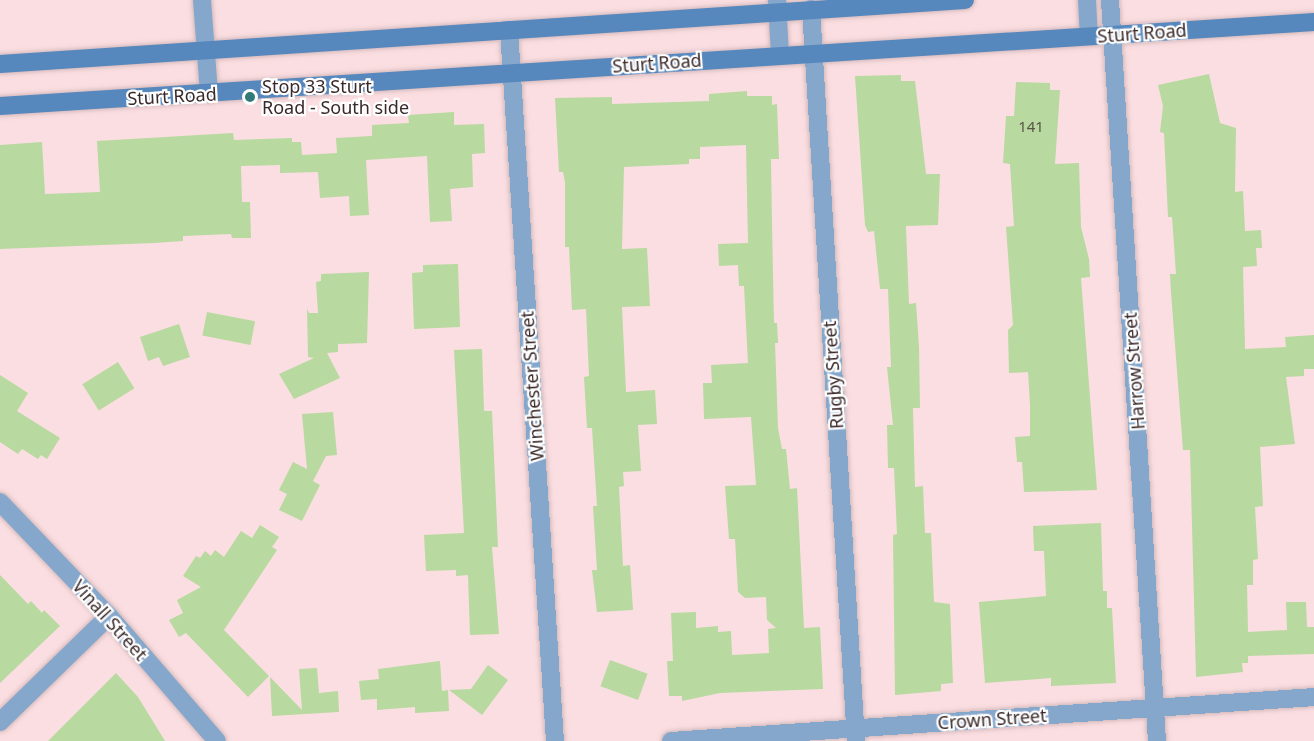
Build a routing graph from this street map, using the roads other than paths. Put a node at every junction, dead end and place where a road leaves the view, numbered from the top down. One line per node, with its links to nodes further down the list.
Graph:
1 (202, 0): 11 (street)
2 (965, 0): 6 (main road)
3 (1087, 0): 10 (street)
4 (1110, 0): 9 (street, Harrow Street)
5 (777, 6): 6 (main road); 8 (main road); 13 (street)
6 (811, 9): 12 (street, Rugby Street)
7 (1314, 22): 9 (main road, Sturt Road)
8 (509, 30): 11 (main road); 15 (street, Winchester Street)
9 (1113, 35): 10 (main road, Sturt Road); 21 (street, Harrow Street)
10 (1089, 36): 12 (main road, Sturt Road)
11 (206, 51): 14 (main road); 16 (street)
12 (813, 53): 13 (main road, Sturt Road); 23 (street, Rugby Street)
13 (780, 55): 15 (main road, Sturt Road)
14 (0, 64)
15 (511, 73): 16 (main road, Sturt Road); 25 (street, Winchester Street)
16 (209, 94): 17 (main road, Sturt Road)
17 (0, 106)
18 (0, 502): 19 (street, Vinall Street)
19 (109, 616): 22 (street); 24 (street, Vinall Street)
20 (1314, 697): 21 (street, Crown Street)
21 (1155, 708): 23 (street, Crown Street); 27 (street, Harrow Street)
22 (0, 722)
23 (856, 735): 26 (street, Crown Street)
24 (217, 741)
25 (555, 741)
26 (671, 741)
27 (1157, 741)

